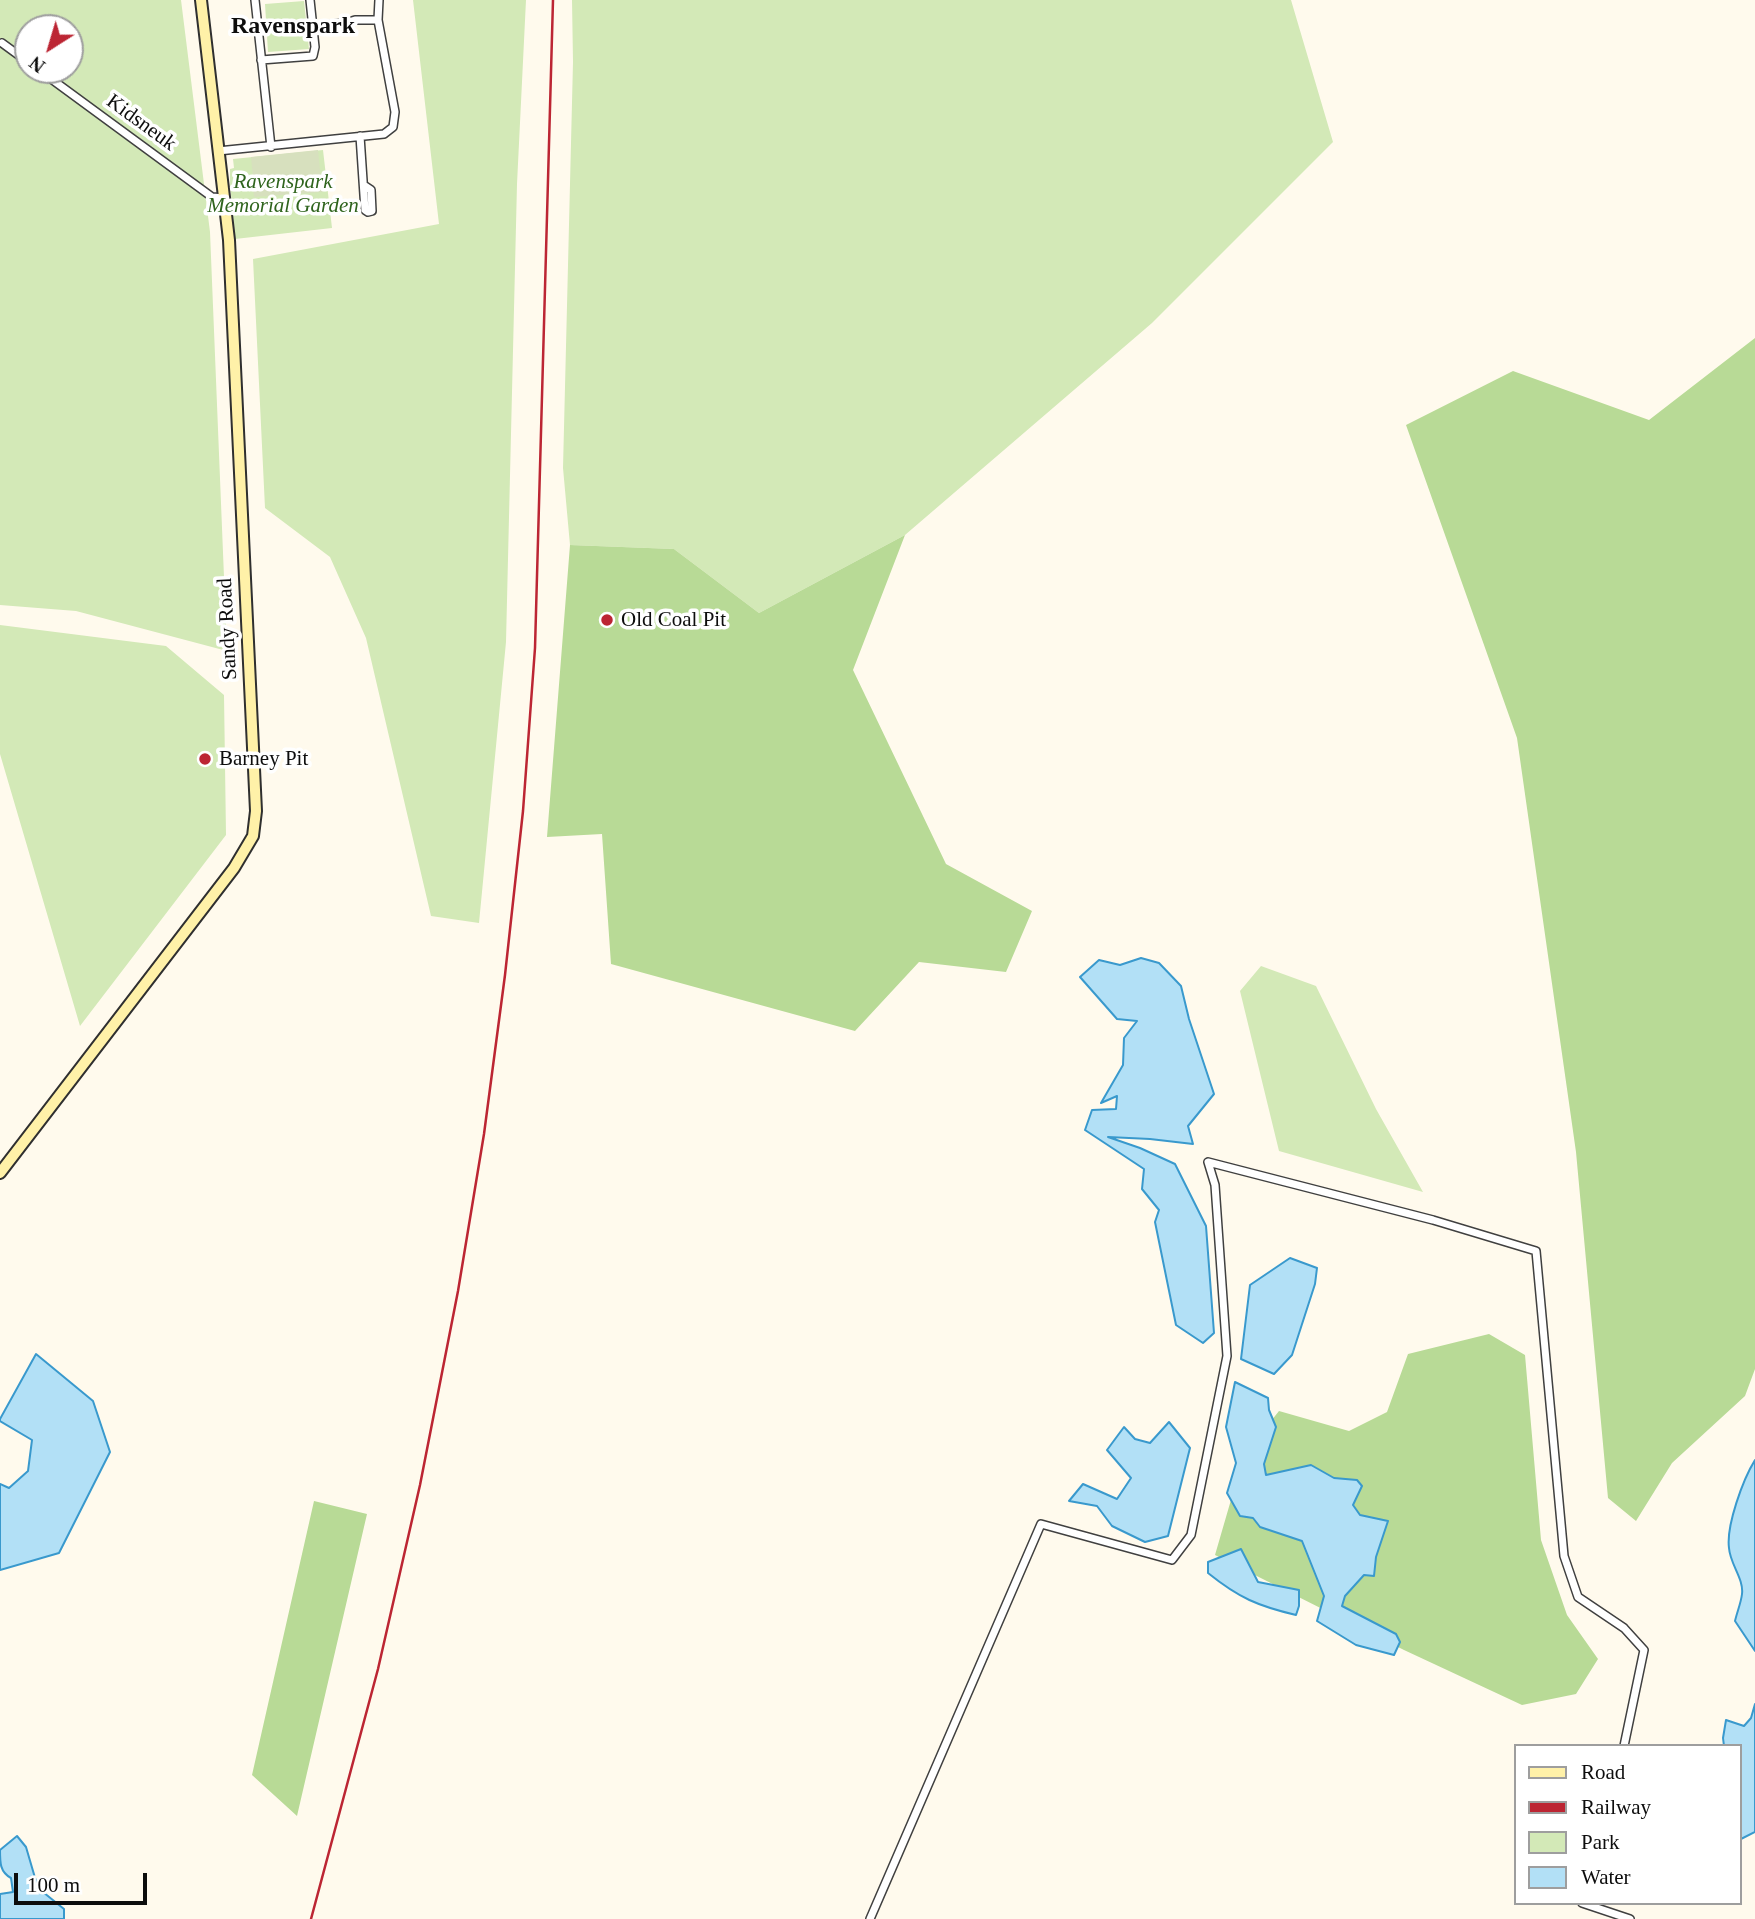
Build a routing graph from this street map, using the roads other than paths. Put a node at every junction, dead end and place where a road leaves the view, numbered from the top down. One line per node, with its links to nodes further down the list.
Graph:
1 (201, 0): 13 (main road, Sandy Road)
2 (255, 0): 9 (street)
3 (310, 0): 6 (street)
4 (379, 0): 5 (street)
5 (378, 20): 6 (street); 11 (street)
6 (313, 26): 9 (street)
7 (2, 43): 8 (street)
8 (14, 52)
9 (261, 60): 12 (street)
10 (58, 84): 15 (street, Kidsneuk)
11 (360, 136): 12 (street); 14 (street)
12 (271, 147): 13 (street)
13 (218, 151): 15 (main road, Sandy Road)
14 (365, 186)
15 (225, 198): 16 (main road, Sandy Road)
16 (0, 1173)
17 (1624, 1744): 19 (street)
18 (1588, 1905): 20 (street)
19 (870, 1919)
20 (1630, 1919)

